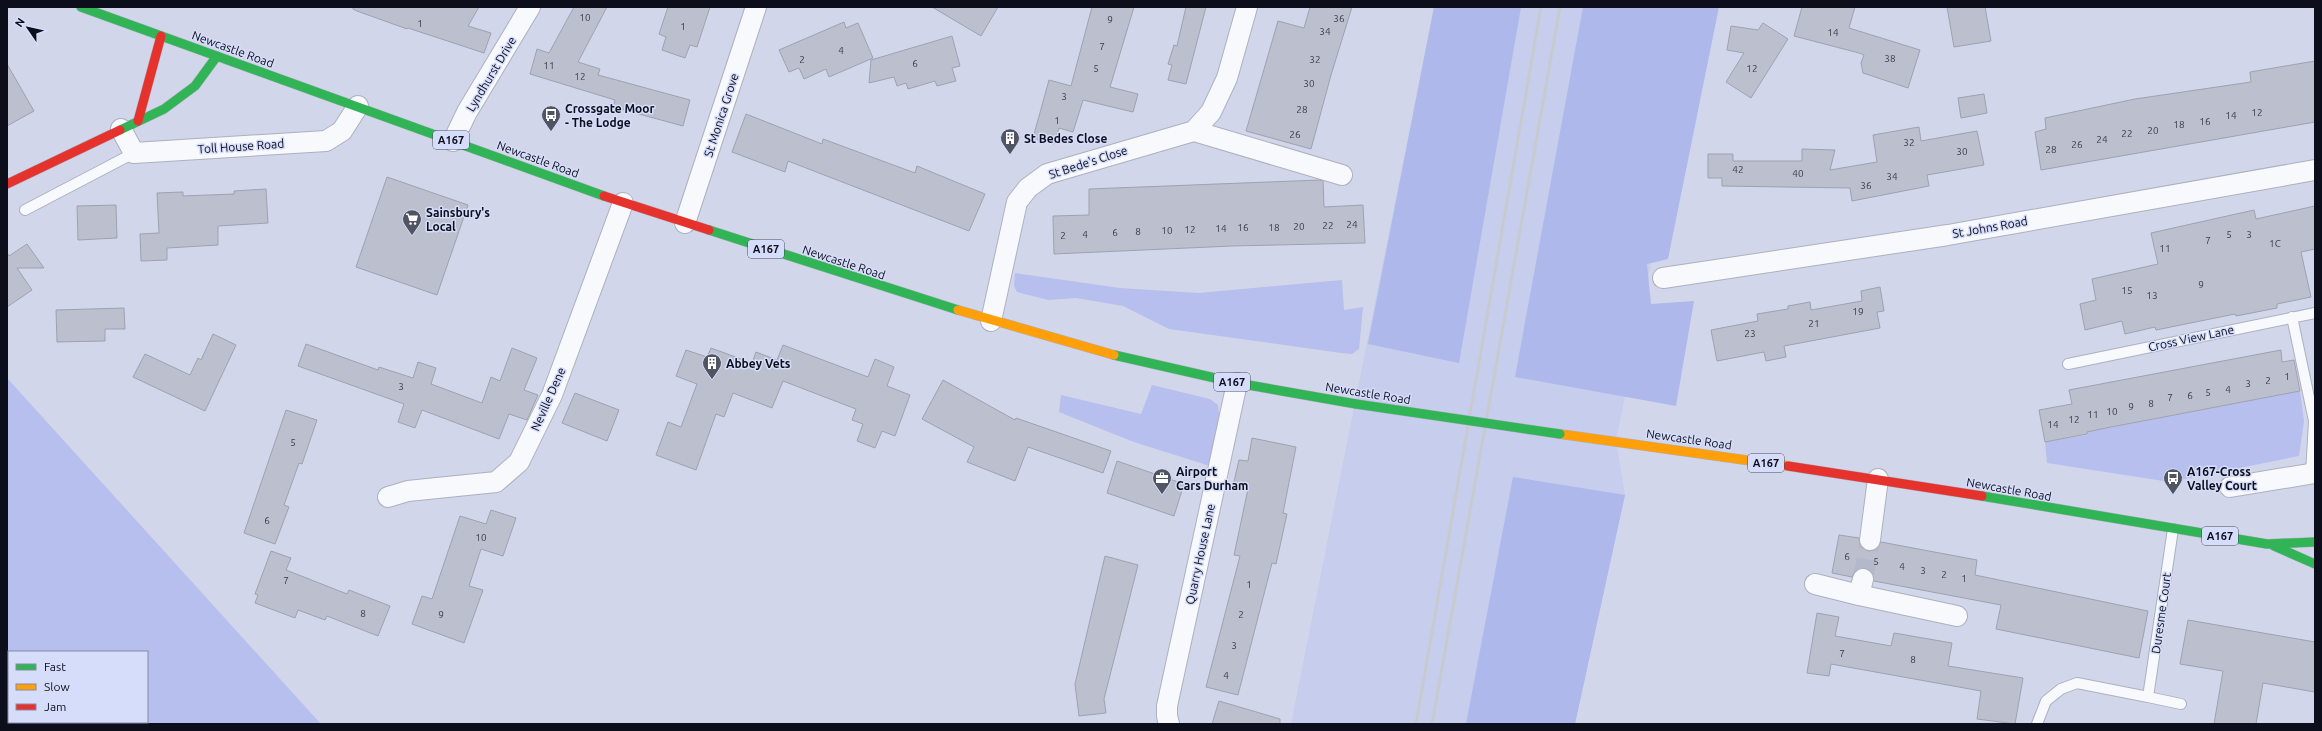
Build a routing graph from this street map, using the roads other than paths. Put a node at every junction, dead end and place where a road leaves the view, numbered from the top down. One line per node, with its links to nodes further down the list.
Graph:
1 (81, 7): 5 (main road, Newcastle Road / A167)
2 (530, 7): 10 (street, Lyndhurst Drive)
3 (756, 7): 17 (street, St Monica Grove)
4 (1247, 7): 9 (street)
5 (161, 36): 6 (main road, Newcastle Road / A167); 8 (main road)
6 (217, 56): 7 (main road, Newcastle Road / A167); 8 (main road)
7 (358, 106): 10 (main road, Newcastle Road / A167); 11 (street, Toll House Road)
8 (130, 125): 11 (street); 14 (main road)
9 (1194, 131): 13 (street); 21 (street, St Bede's Close)
10 (453, 141): 15 (main road, Newcastle Road / A167)
11 (134, 153): 16 (lane)
12 (2315, 170): 18 (street, St Johns Road)
13 (1342, 175)
14 (7, 184)
15 (624, 204): 17 (main road, Newcastle Road / A167); 27 (street, Neville Dene)
16 (26, 210)
17 (685, 223): 21 (main road, Newcastle Road / A167)
18 (1663, 278)
19 (2315, 313): 20 (lane, Cross View Lane)
20 (2292, 317): 22 (lane, Cross View Lane); 24 (lane)
21 (990, 321): 23 (main road, Newcastle Road / A167)
22 (2068, 364)
23 (1237, 383): 25 (main road, Newcastle Road / A167, bridge); 37 (street, Quarry House Lane)
24 (2313, 474): 26 (street)
25 (1878, 479): 28 (main road, Newcastle Road / A167); 29 (street)
26 (2230, 487)
27 (388, 497)
28 (2173, 529): 31 (main road, Newcastle Road / A167); 35 (lane, Duresme Court)
29 (1870, 540)
30 (2315, 542): 31 (main road, Newcastle Road / A167)
31 (2267, 544): 32 (main road, Newcastle Road / A167)
32 (2315, 564)
33 (1816, 584): 34 (street)
34 (1957, 616)
35 (2148, 697): 36 (lane); 38 (lane)
36 (2181, 704)
37 (1169, 724)
38 (2037, 724)

